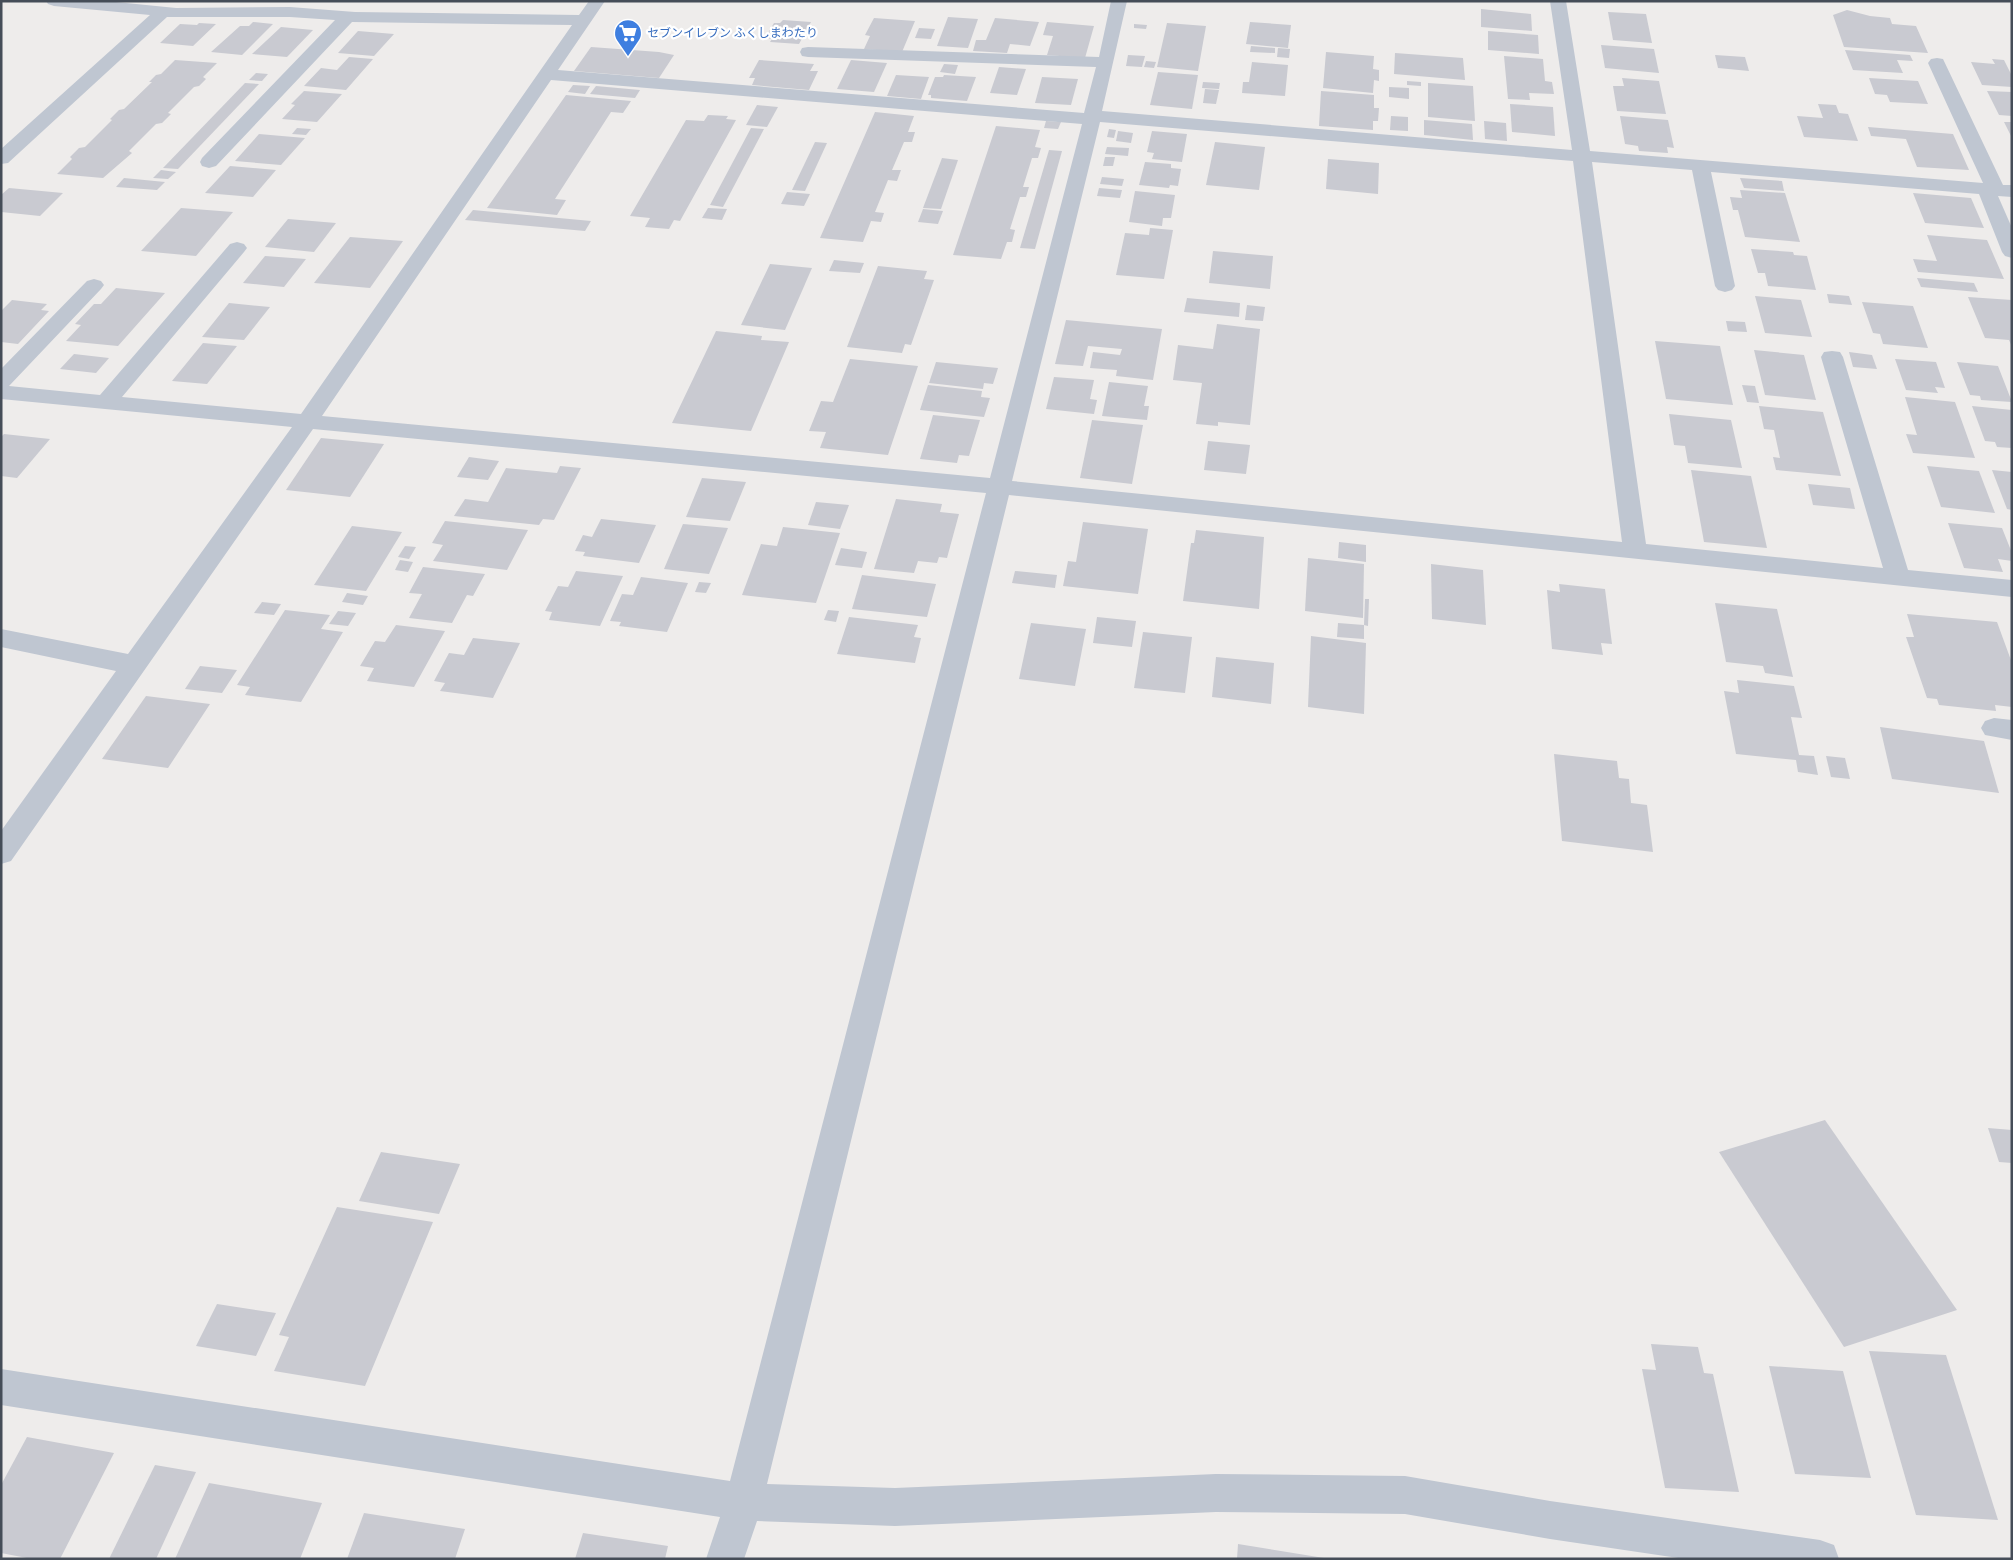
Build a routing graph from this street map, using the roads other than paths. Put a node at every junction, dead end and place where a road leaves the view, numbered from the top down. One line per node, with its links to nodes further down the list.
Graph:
1 (54, 1): 5 (street)
2 (597, 1): 7 (street)
3 (1119, 1): 9 (street)
4 (1558, 1): 13 (street)
5 (163, 12): 6 (street); 14 (street)
6 (348, 17): 7 (street); 15 (street)
7 (584, 20): 11 (street)
8 (808, 52): 9 (street)
9 (1106, 62): 12 (street)
10 (1937, 63): 17 (street)
11 (547, 74): 12 (street); 26 (street)
12 (1092, 118): 13 (street); 27 (street)
13 (1582, 157): 16 (street); 28 (street)
14 (1, 159)
15 (210, 162)
16 (1700, 166): 17 (street); 21 (street)
17 (1998, 190): 19 (street)
18 (236, 248): 25 (street)
19 (2012, 252)
20 (94, 285): 23 (street)
21 (1725, 286)
22 (1832, 357): 29 (street)
23 (1, 382)
24 (1, 392): 25 (street)
25 (106, 402): 26 (street)
26 (307, 421): 27 (street); 32 (street)
27 (1000, 487): 28 (street); 35 (street)
28 (1635, 550): 29 (street)
29 (1898, 577): 30 (street)
30 (2012, 589)
31 (1, 638): 32 (street)
32 (134, 665): 33 (street)
33 (1, 853)
34 (1, 1387): 35 (street)
35 (744, 1502): 36 (street); 37 (street)
36 (725, 1559)
37 (1820, 1559)

